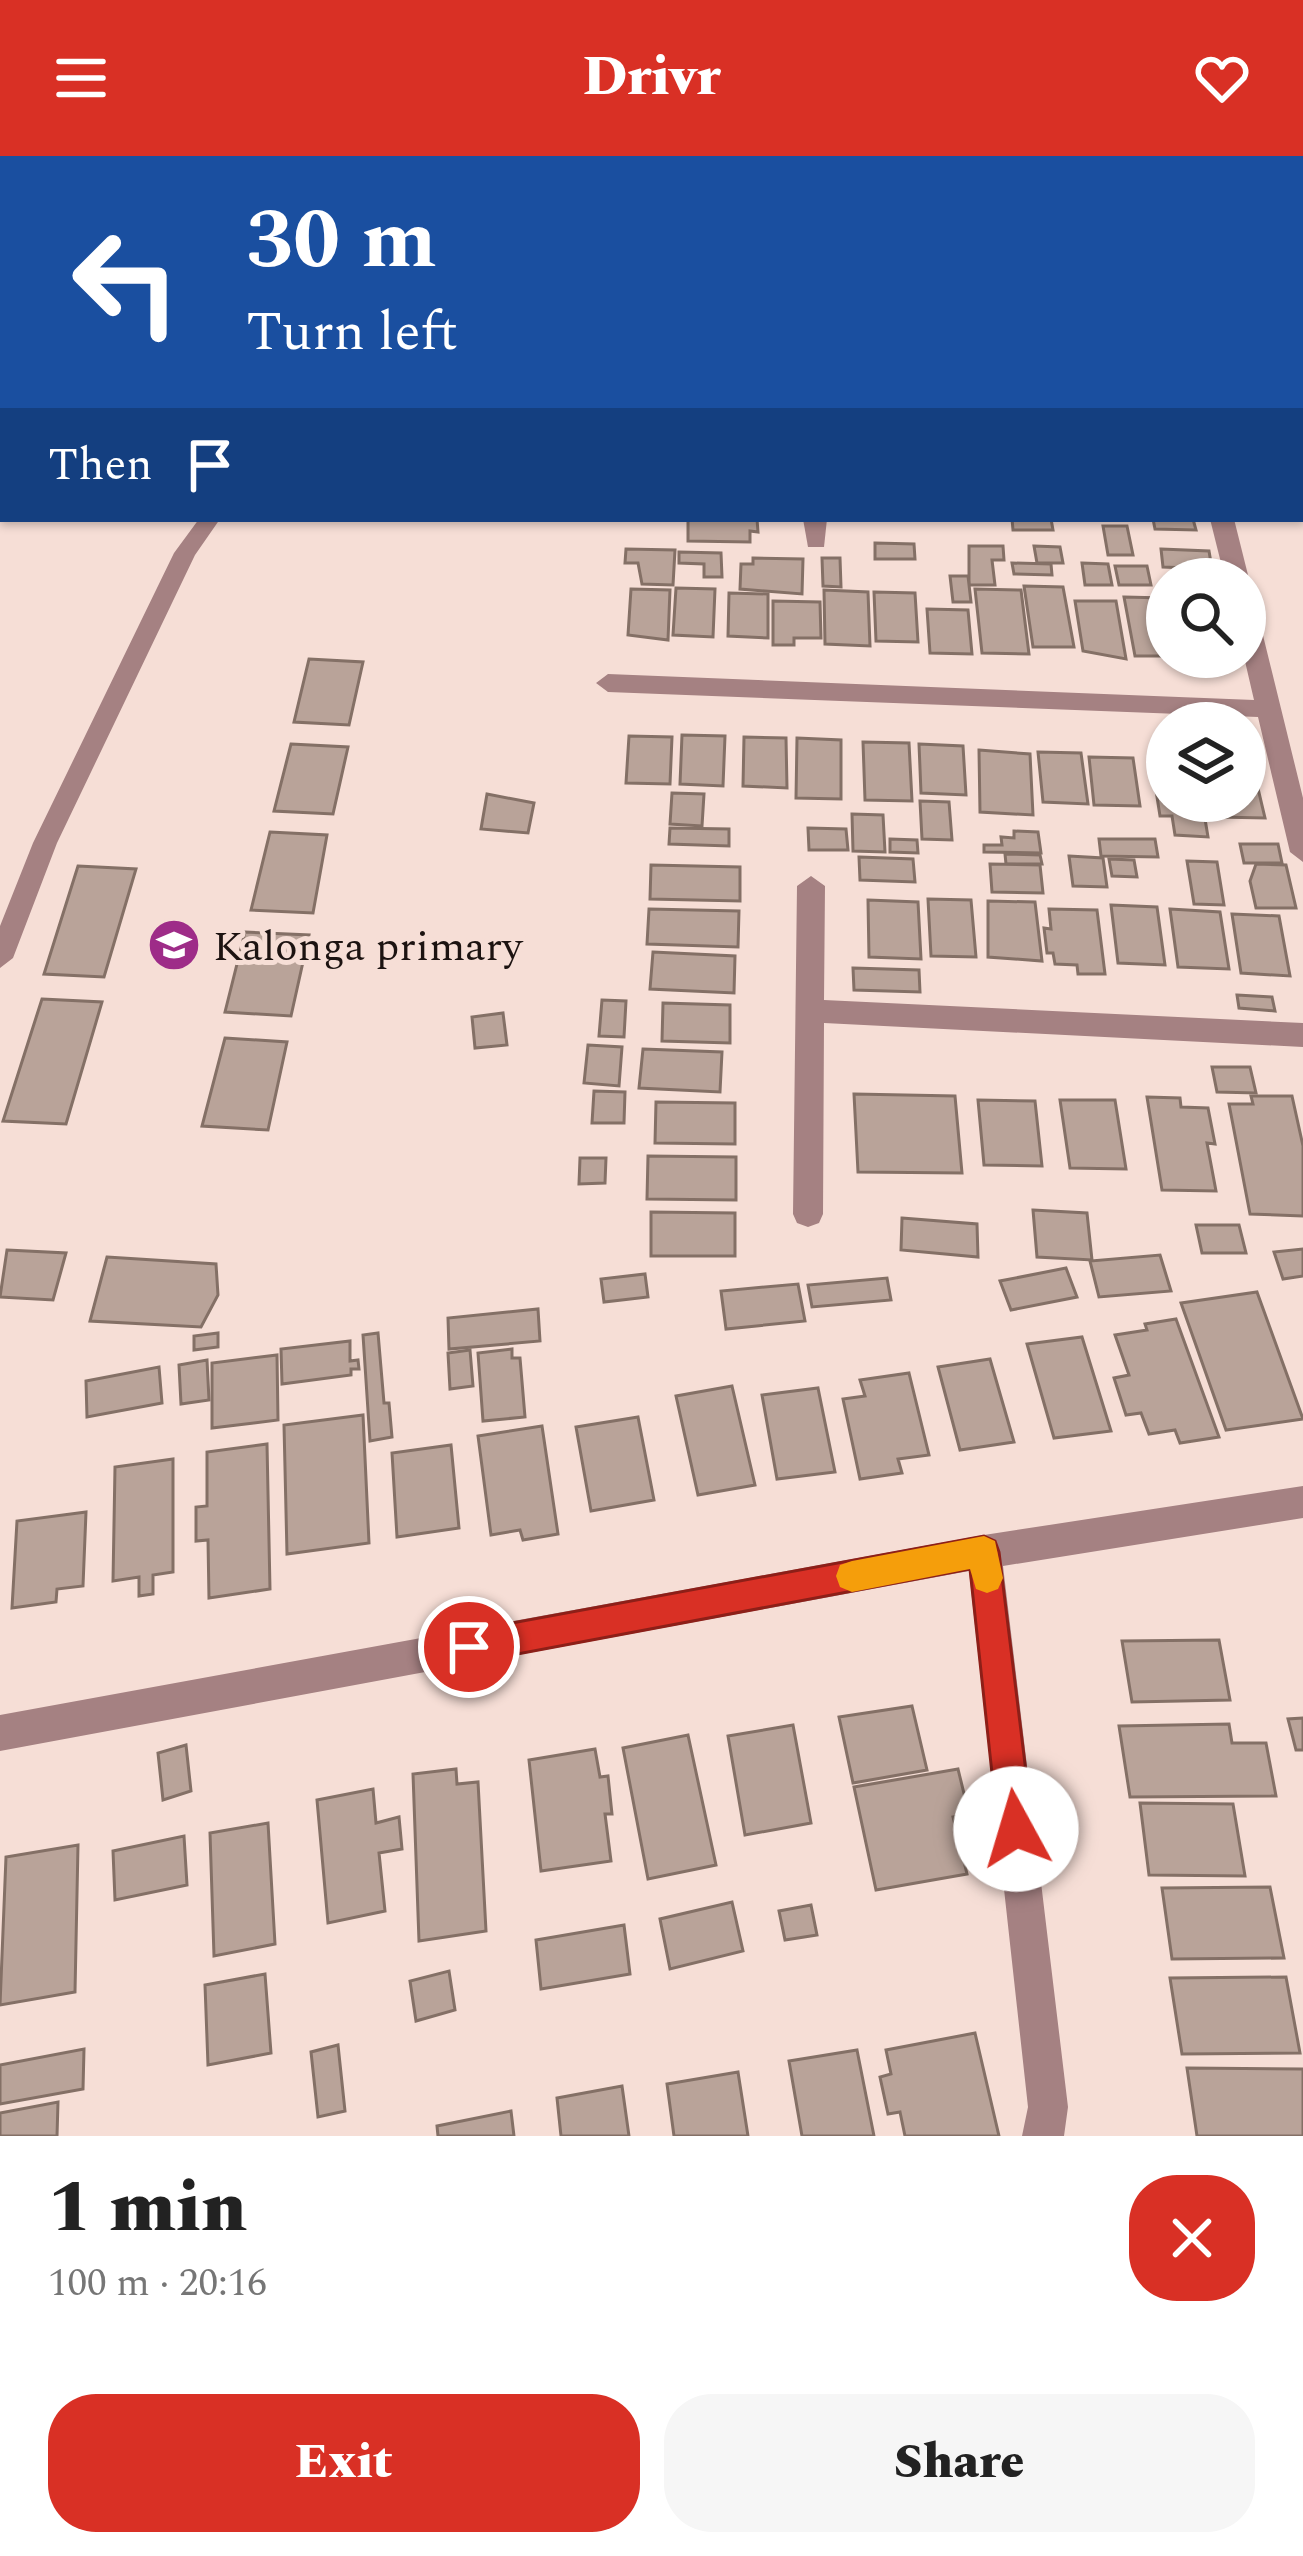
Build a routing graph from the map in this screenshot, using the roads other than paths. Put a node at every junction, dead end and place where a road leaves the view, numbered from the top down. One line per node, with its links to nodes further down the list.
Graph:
1 (207, 522): 9 (lane)
2 (1223, 522): 3 (street)
3 (1232, 558)
4 (1262, 678): 6 (street)
5 (608, 683): 6 (street)
6 (1270, 709): 7 (street)
7 (1303, 853)
8 (811, 886): 10 (street)
9 (0, 958)
10 (811, 1012): 11 (street); 12 (street)
11 (1303, 1034)
12 (808, 1214)
13 (1303, 1502): 14 (street)
14 (984, 1552): 15 (street); 16 (street)
15 (0, 1733)
16 (1043, 2136)

